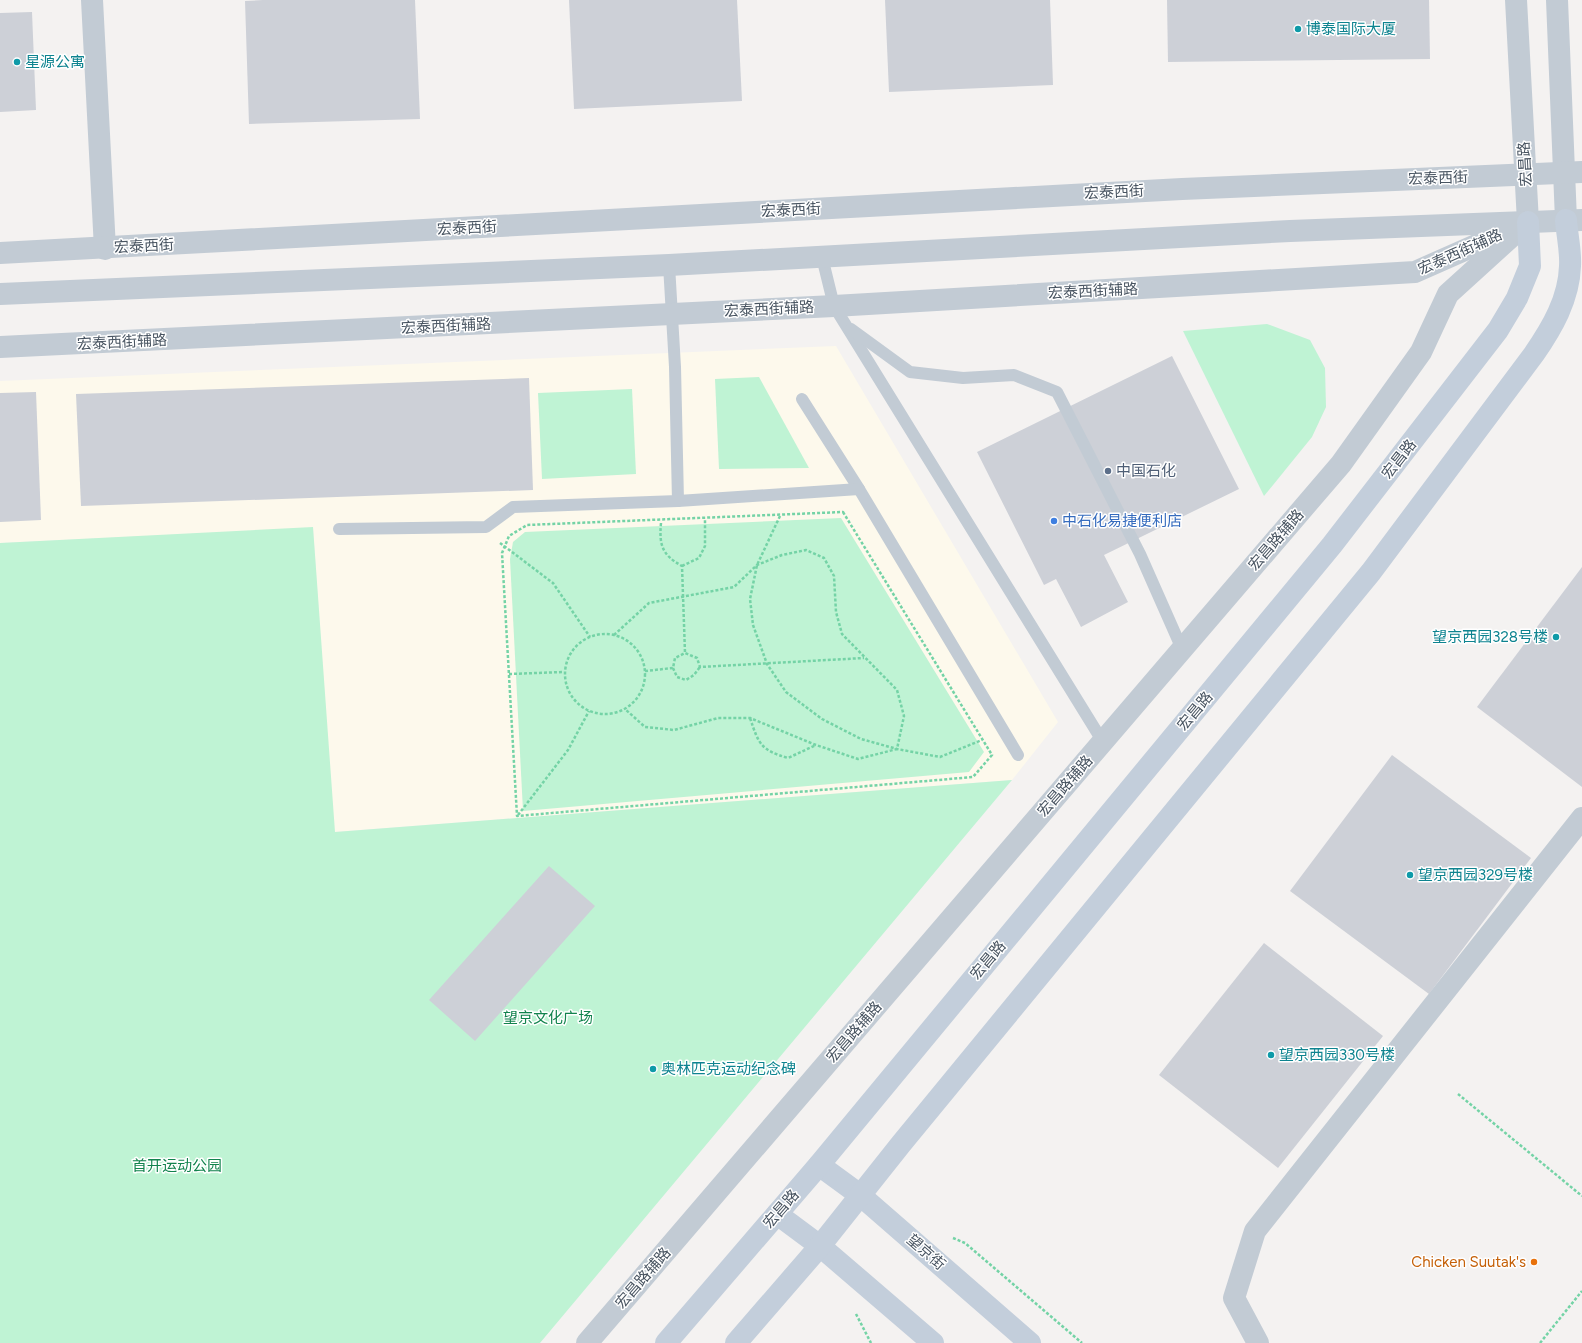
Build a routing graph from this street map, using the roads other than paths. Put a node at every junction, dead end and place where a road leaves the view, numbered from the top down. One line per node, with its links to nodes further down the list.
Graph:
1 (92, 0): 8 (street)
2 (1516, 0): 5 (street, 宏昌路)
3 (1558, 0): 4 (street)
4 (1573, 172): 5 (street, 宏泰西街); 6 (street)
5 (1525, 174): 7 (street, 宏昌路); 8 (street, 宏泰西街)
6 (1574, 220): 7 (street); 26 (main road)
7 (1528, 222): 10 (street); 13 (street, 宏泰西街辅路); 21 (street, 宏昌路辅路); 25 (main road, 宏昌路)
8 (105, 249): 9 (street, 宏泰西街)
9 (0, 254)
10 (822, 257): 11 (street); 13 (lane)
11 (669, 265): 12 (street); 14 (lane)
12 (0, 294)
13 (834, 306): 14 (street, 宏泰西街辅路); 15 (lane)
14 (672, 314): 16 (street, 宏泰西街辅路); 19 (lane)
15 (847, 326): 21 (lane); 22 (lane)
16 (0, 347)
17 (802, 400): 18 (lane)
18 (859, 489): 19 (lane); 23 (lane)
19 (678, 501): 20 (lane)
20 (339, 529)
21 (1182, 649): 22 (street, 宏昌路辅路)
22 (1103, 742): 29 (street, 宏昌路辅路)
23 (1018, 755)
24 (1582, 818): 34 (street)
25 (819, 1165): 26 (main road, 望京街); 27 (main road, 宏昌路)
26 (860, 1195): 28 (main road); 33 (main road, 望京街)
27 (777, 1214): 28 (main road); 30 (main road, 宏昌路)
28 (820, 1246): 31 (main road); 32 (main road)
29 (587, 1343)
30 (666, 1343)
31 (736, 1343)
32 (933, 1343)
33 (1030, 1343)
34 (1258, 1343)

